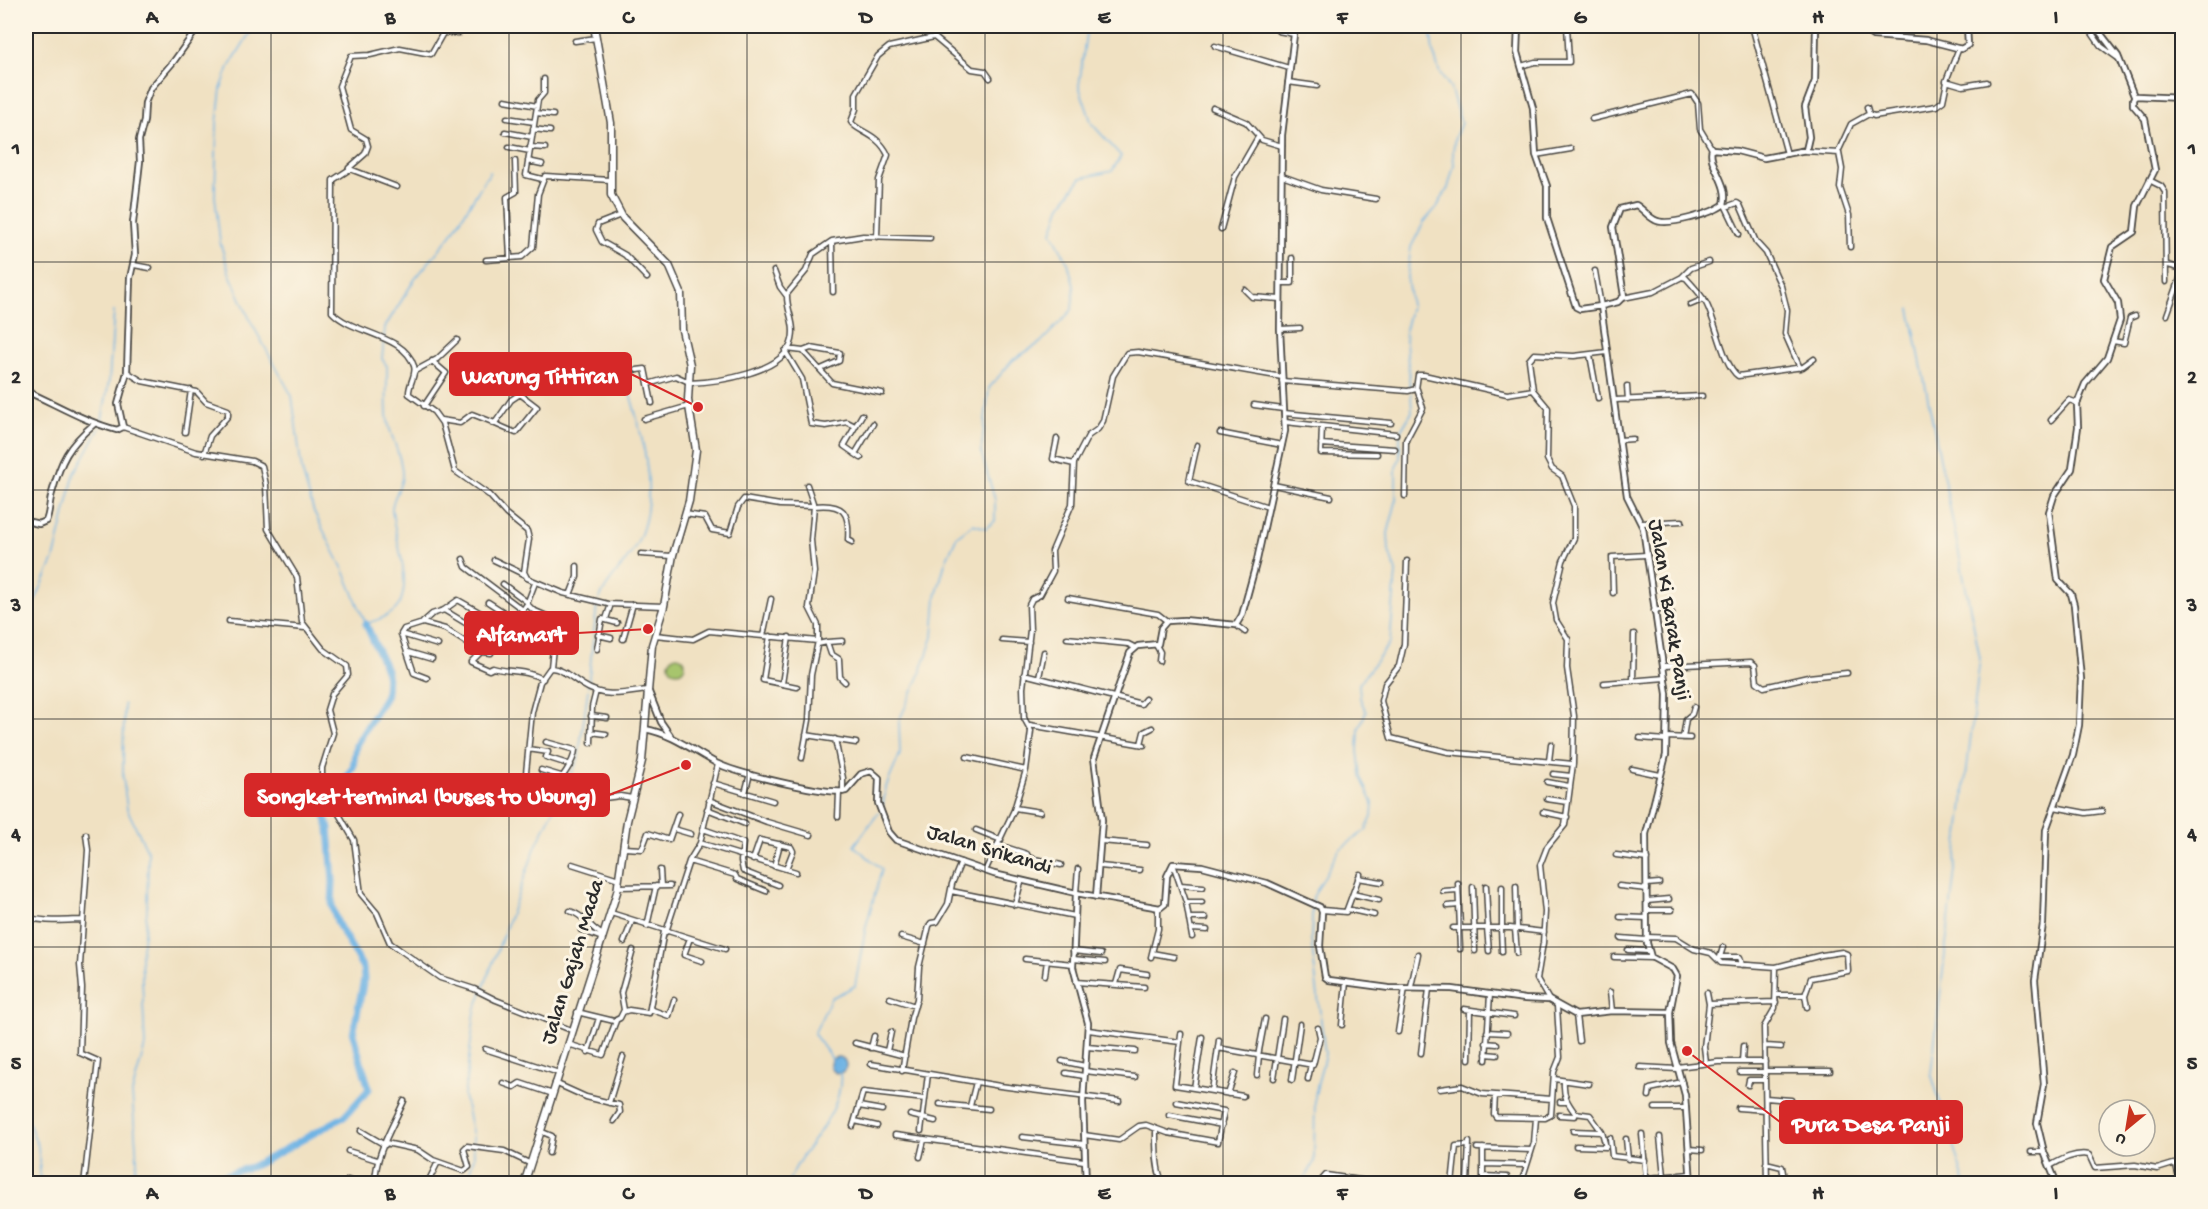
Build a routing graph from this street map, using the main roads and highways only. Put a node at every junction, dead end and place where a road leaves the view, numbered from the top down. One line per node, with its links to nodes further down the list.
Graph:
1 (594, 26): 2 (highway, Jalan Gajah Mada)
2 (647, 710): 3 (highway); 4 (highway, Jalan Gajah Mada)
3 (655, 710)
4 (524, 1184)

